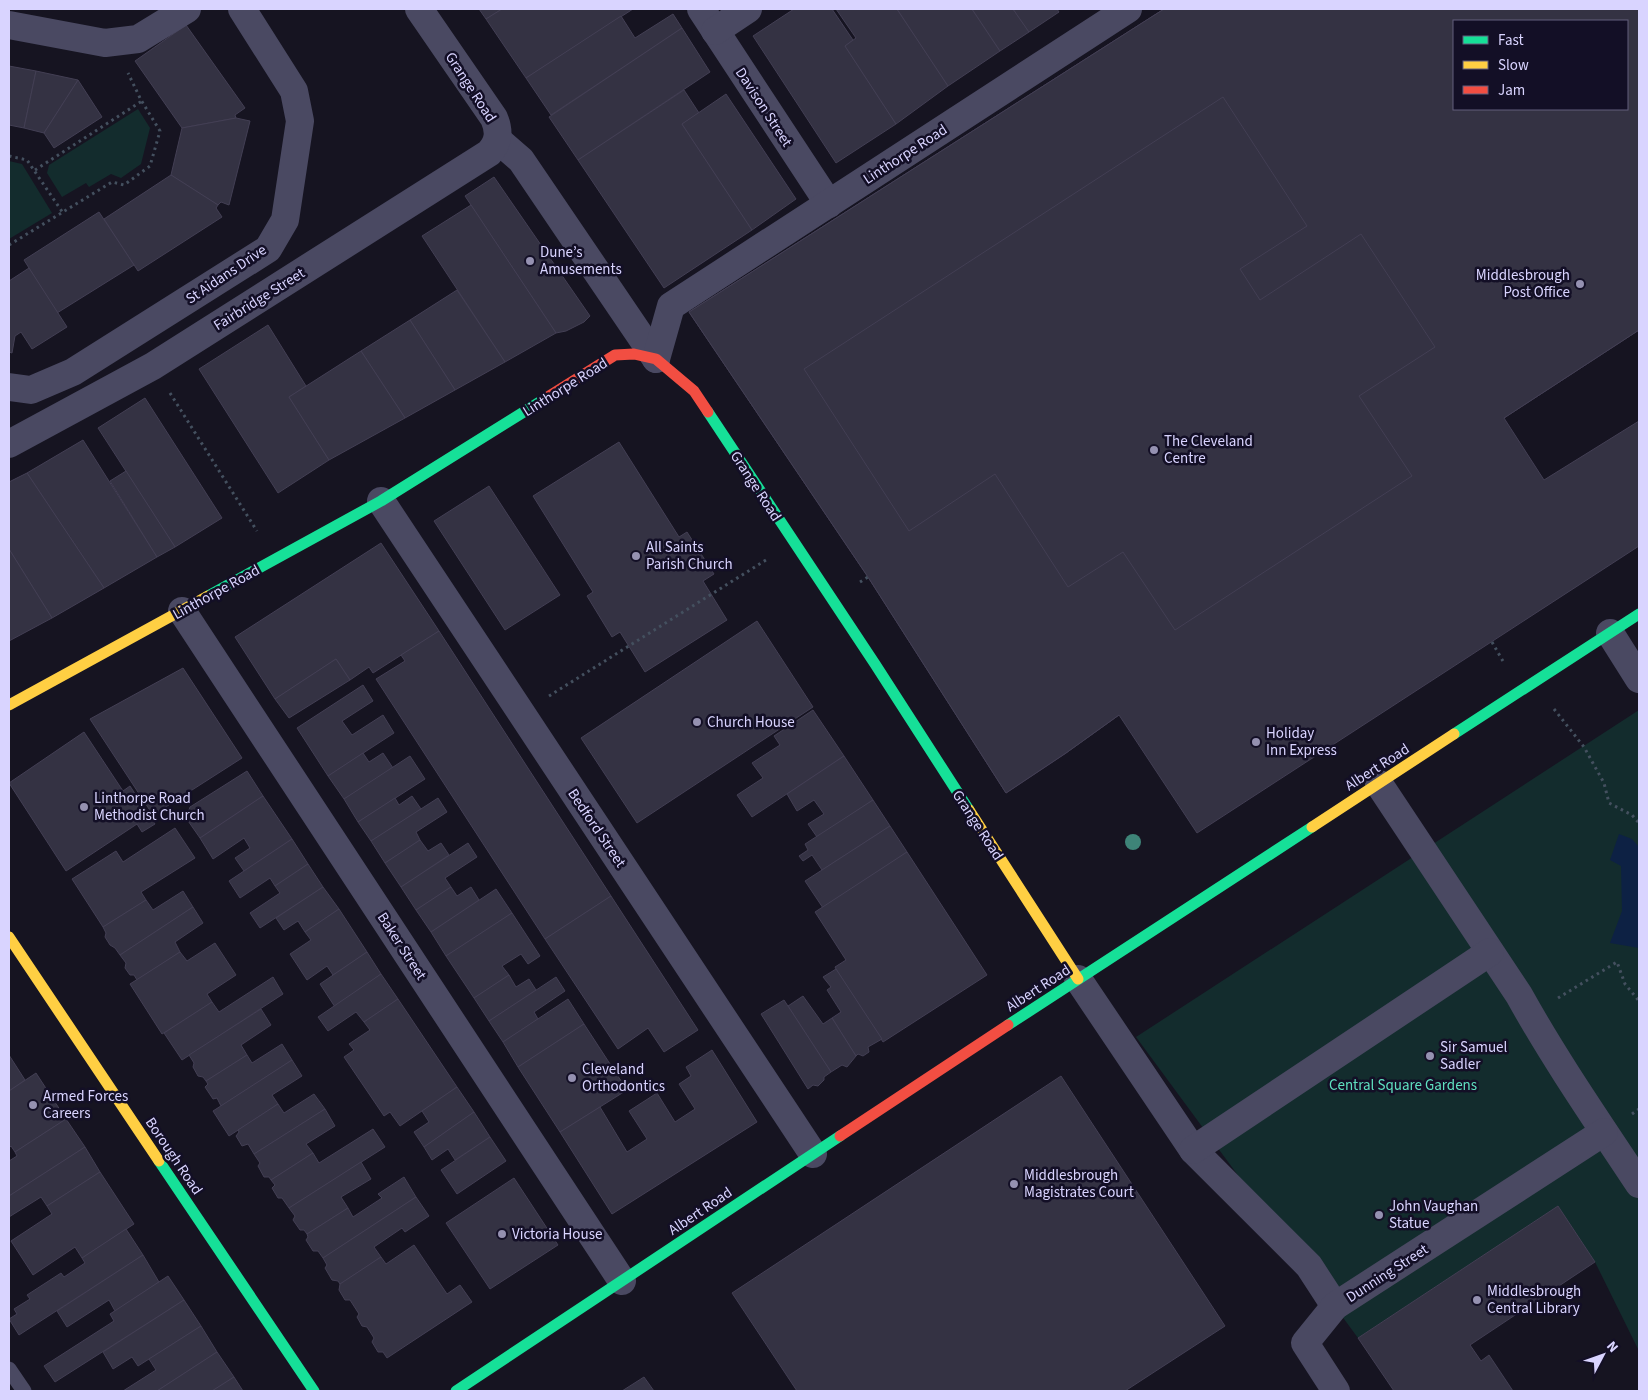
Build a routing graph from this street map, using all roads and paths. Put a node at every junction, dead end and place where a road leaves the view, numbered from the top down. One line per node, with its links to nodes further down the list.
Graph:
1 (186, 9): 8 (street)
2 (242, 9): 18 (street, St Aidans Drive)
3 (419, 9): 10 (street, Grange Road)
4 (748, 9): 6 (street)
5 (1128, 9): 13 (street, Linthorpe Road)
6 (708, 20): 13 (street, Davison Street)
7 (9, 25): 8 (street)
8 (119, 41): 9 (path)
9 (142, 101): 12 (path); 14 (path)
10 (498, 140): 16 (street, Grange Road); 17 (street, Fairbridge Street)
11 (9, 156): 12 (path)
12 (35, 170): 14 (path)
13 (829, 204): 16 (street, Linthorpe Road)
14 (63, 212): 15 (path)
15 (9, 245)
16 (656, 359): 20 (street, Linthorpe Road); 21 (street, Grange Road)
17 (153, 366): 19 (street, Fairbridge Street); 22 (path)
18 (9, 387)
19 (9, 444)
20 (381, 501): 22 (street, Linthorpe Road); 29 (street, Bedford Street)
21 (793, 543): 29 (path); 34 (street, Grange Road)
22 (275, 559): 23 (street, Linthorpe Road)
23 (182, 611): 28 (street, Linthorpe Road); 41 (street, Baker Street)
24 (1639, 614): 25 (street, Albert Road)
25 (1610, 633): 26 (street); 27 (street, Albert Road)
26 (1639, 679)
27 (1532, 683): 30 (street, Albert Road); 31 (path)
28 (9, 705)
29 (521, 714): 39 (street, Bedford Street)
30 (1379, 784): 33 (street); 34 (street, Albert Road)
31 (1639, 823)
32 (9, 937): 45 (street, Borough Road)
33 (1490, 952): 36 (street); 38 (street)
34 (1078, 979): 38 (street); 39 (street, Albert Road)
35 (1639, 1001): 36 (path)
36 (1530, 1015): 37 (street)
37 (1604, 1132): 40 (street); 42 (street, Dunning Street)
38 (1192, 1150): 42 (street)
39 (813, 1154): 41 (street, Albert Road)
40 (1639, 1184)
41 (622, 1281): 46 (street, Albert Road)
42 (1335, 1306): 47 (street, Dunning Street)
43 (9, 1369): 44 (lane)
44 (24, 1391)
45 (314, 1391)
46 (456, 1391)
47 (1336, 1391)

